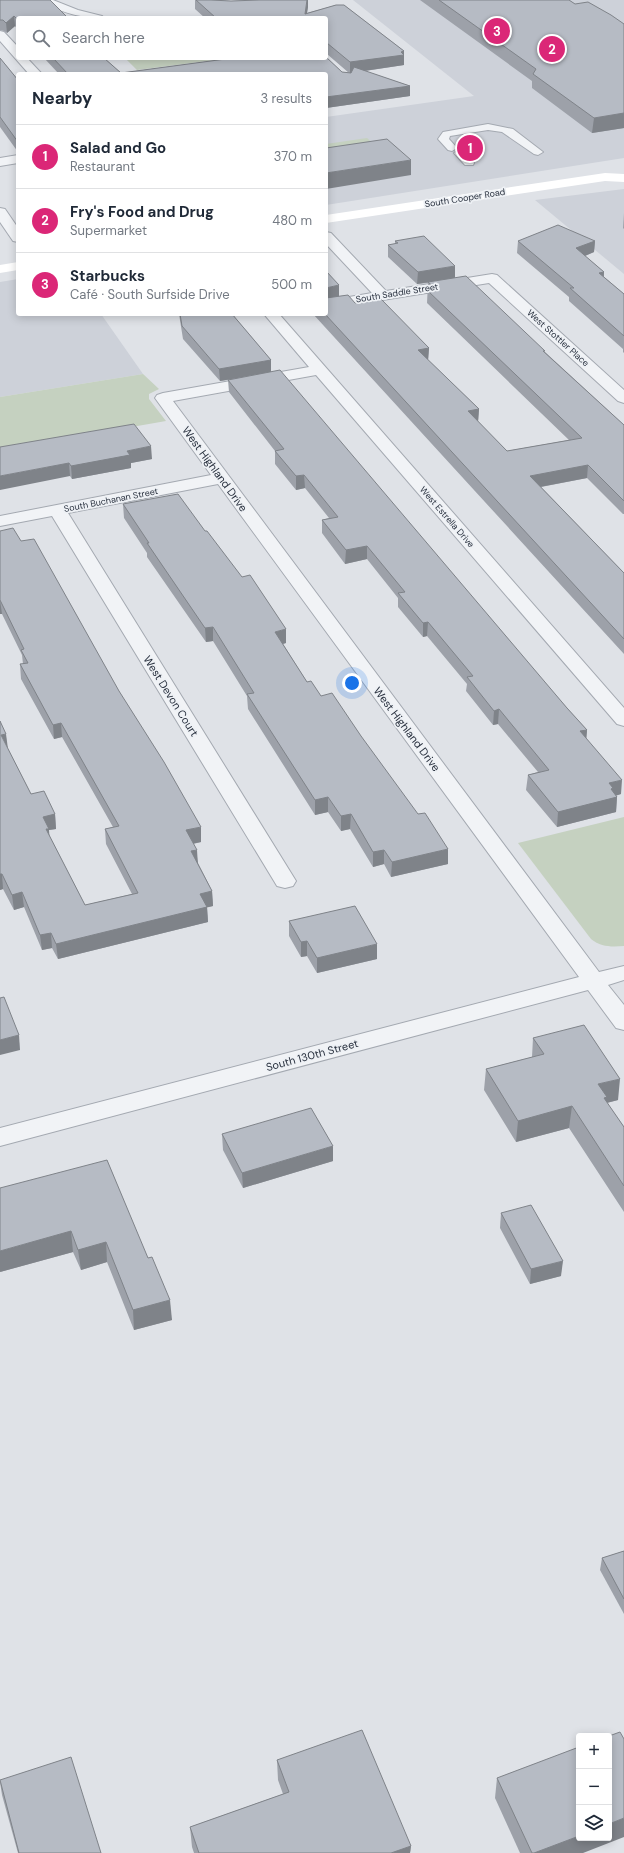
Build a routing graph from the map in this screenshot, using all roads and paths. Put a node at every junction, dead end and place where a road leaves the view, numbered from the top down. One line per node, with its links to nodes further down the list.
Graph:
1 (43, 0): 2 (street)
2 (74, 12): 3 (street); 4 (street)
3 (58, 16)
4 (90, 16)
5 (12, 29): 6 (street)
6 (0, 33): 7 (street)
7 (16, 52)
8 (23, 60): 9 (street)
9 (34, 72)
10 (538, 152): 13 (lane)
11 (16, 159): 12 (street)
12 (0, 162)
13 (469, 162)
14 (624, 169): 15 (main road, South Cooper Road)
15 (605, 177): 16 (main road, South Cooper Road); 18 (main road, South Cooper Road)
16 (624, 178)
17 (0, 212): 19 (street)
18 (328, 220)
19 (16, 235)
20 (328, 238): 24 (street)
21 (16, 266): 22 (main road)
22 (0, 269)
23 (492, 278): 24 (street, South Saddle Street); 28 (street, West Stottler Place)
24 (383, 296): 25 (street, South Saddle Street)
25 (328, 305)
26 (273, 316): 27 (street, West Estrella Drive)
27 (319, 370): 29 (street, West Highland Drive); 32 (street, West Estrella Drive)
28 (624, 398)
29 (221, 478): 30 (street, South Buchanan Street); 35 (street, West Highland Drive)
30 (58, 511): 31 (street, South Buchanan Street); 33 (street, West Devon Court)
31 (0, 521)
32 (624, 720)
33 (285, 881)
34 (624, 973): 35 (street, South 130th Street)
35 (593, 981): 36 (street, West Highland Drive); 37 (street, South 130th Street)
36 (624, 1022)
37 (0, 1137)

